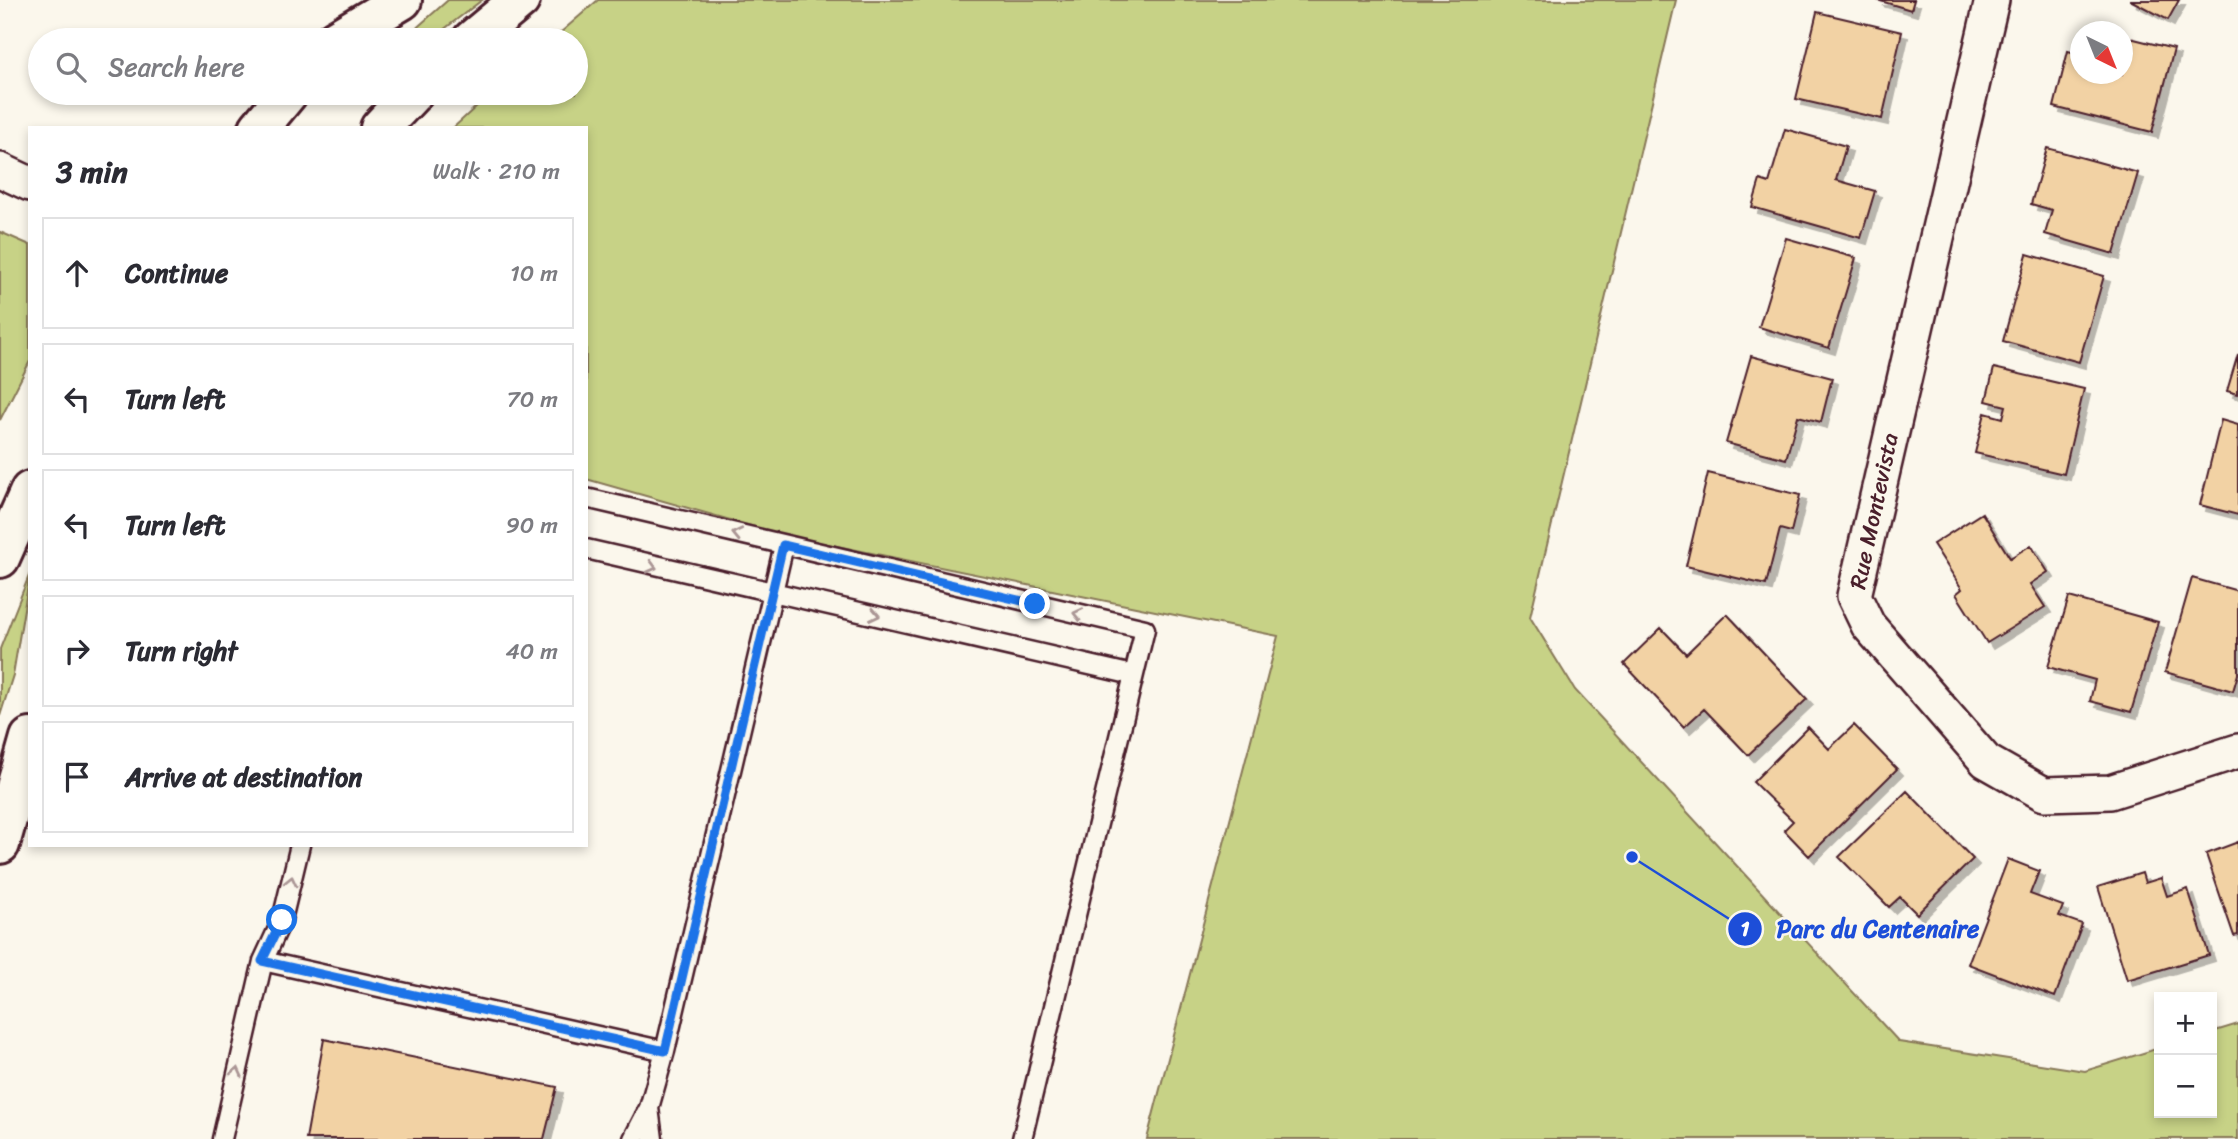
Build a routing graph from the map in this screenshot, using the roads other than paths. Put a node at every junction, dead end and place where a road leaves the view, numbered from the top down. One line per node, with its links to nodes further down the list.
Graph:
1 (369, 0): 5 (street)
2 (402, 0): 6 (street)
3 (520, 0): 7 (street)
4 (1992, 0): 22 (street, Rue Montevista)
5 (345, 28)
6 (355, 28)
7 (486, 28)
8 (278, 105): 10 (street)
9 (402, 105): 11 (street)
10 (261, 126)
11 (382, 126)
12 (0, 170): 13 (street)
13 (28, 183)
14 (28, 495): 18 (street)
15 (588, 498): 16 (lane, one-way to 15)
16 (783, 545): 19 (lane); 20 (lane, one-way to 16)
17 (588, 550): 19 (lane, one-way to 19)
18 (0, 558)
19 (773, 594): 20 (lane, one-way to 20); 26 (lane)
20 (1133, 675): 31 (lane)
21 (28, 745): 23 (street)
22 (2238, 751)
23 (0, 844)
24 (300, 847): 25 (lane, one-way to 24)
25 (262, 961): 26 (lane); 28 (lane, one-way to 25)
26 (665, 1051): 27 (lane)
27 (649, 1108): 29 (lane); 30 (lane)
28 (222, 1139)
29 (633, 1139)
30 (653, 1139)
31 (1022, 1139)

